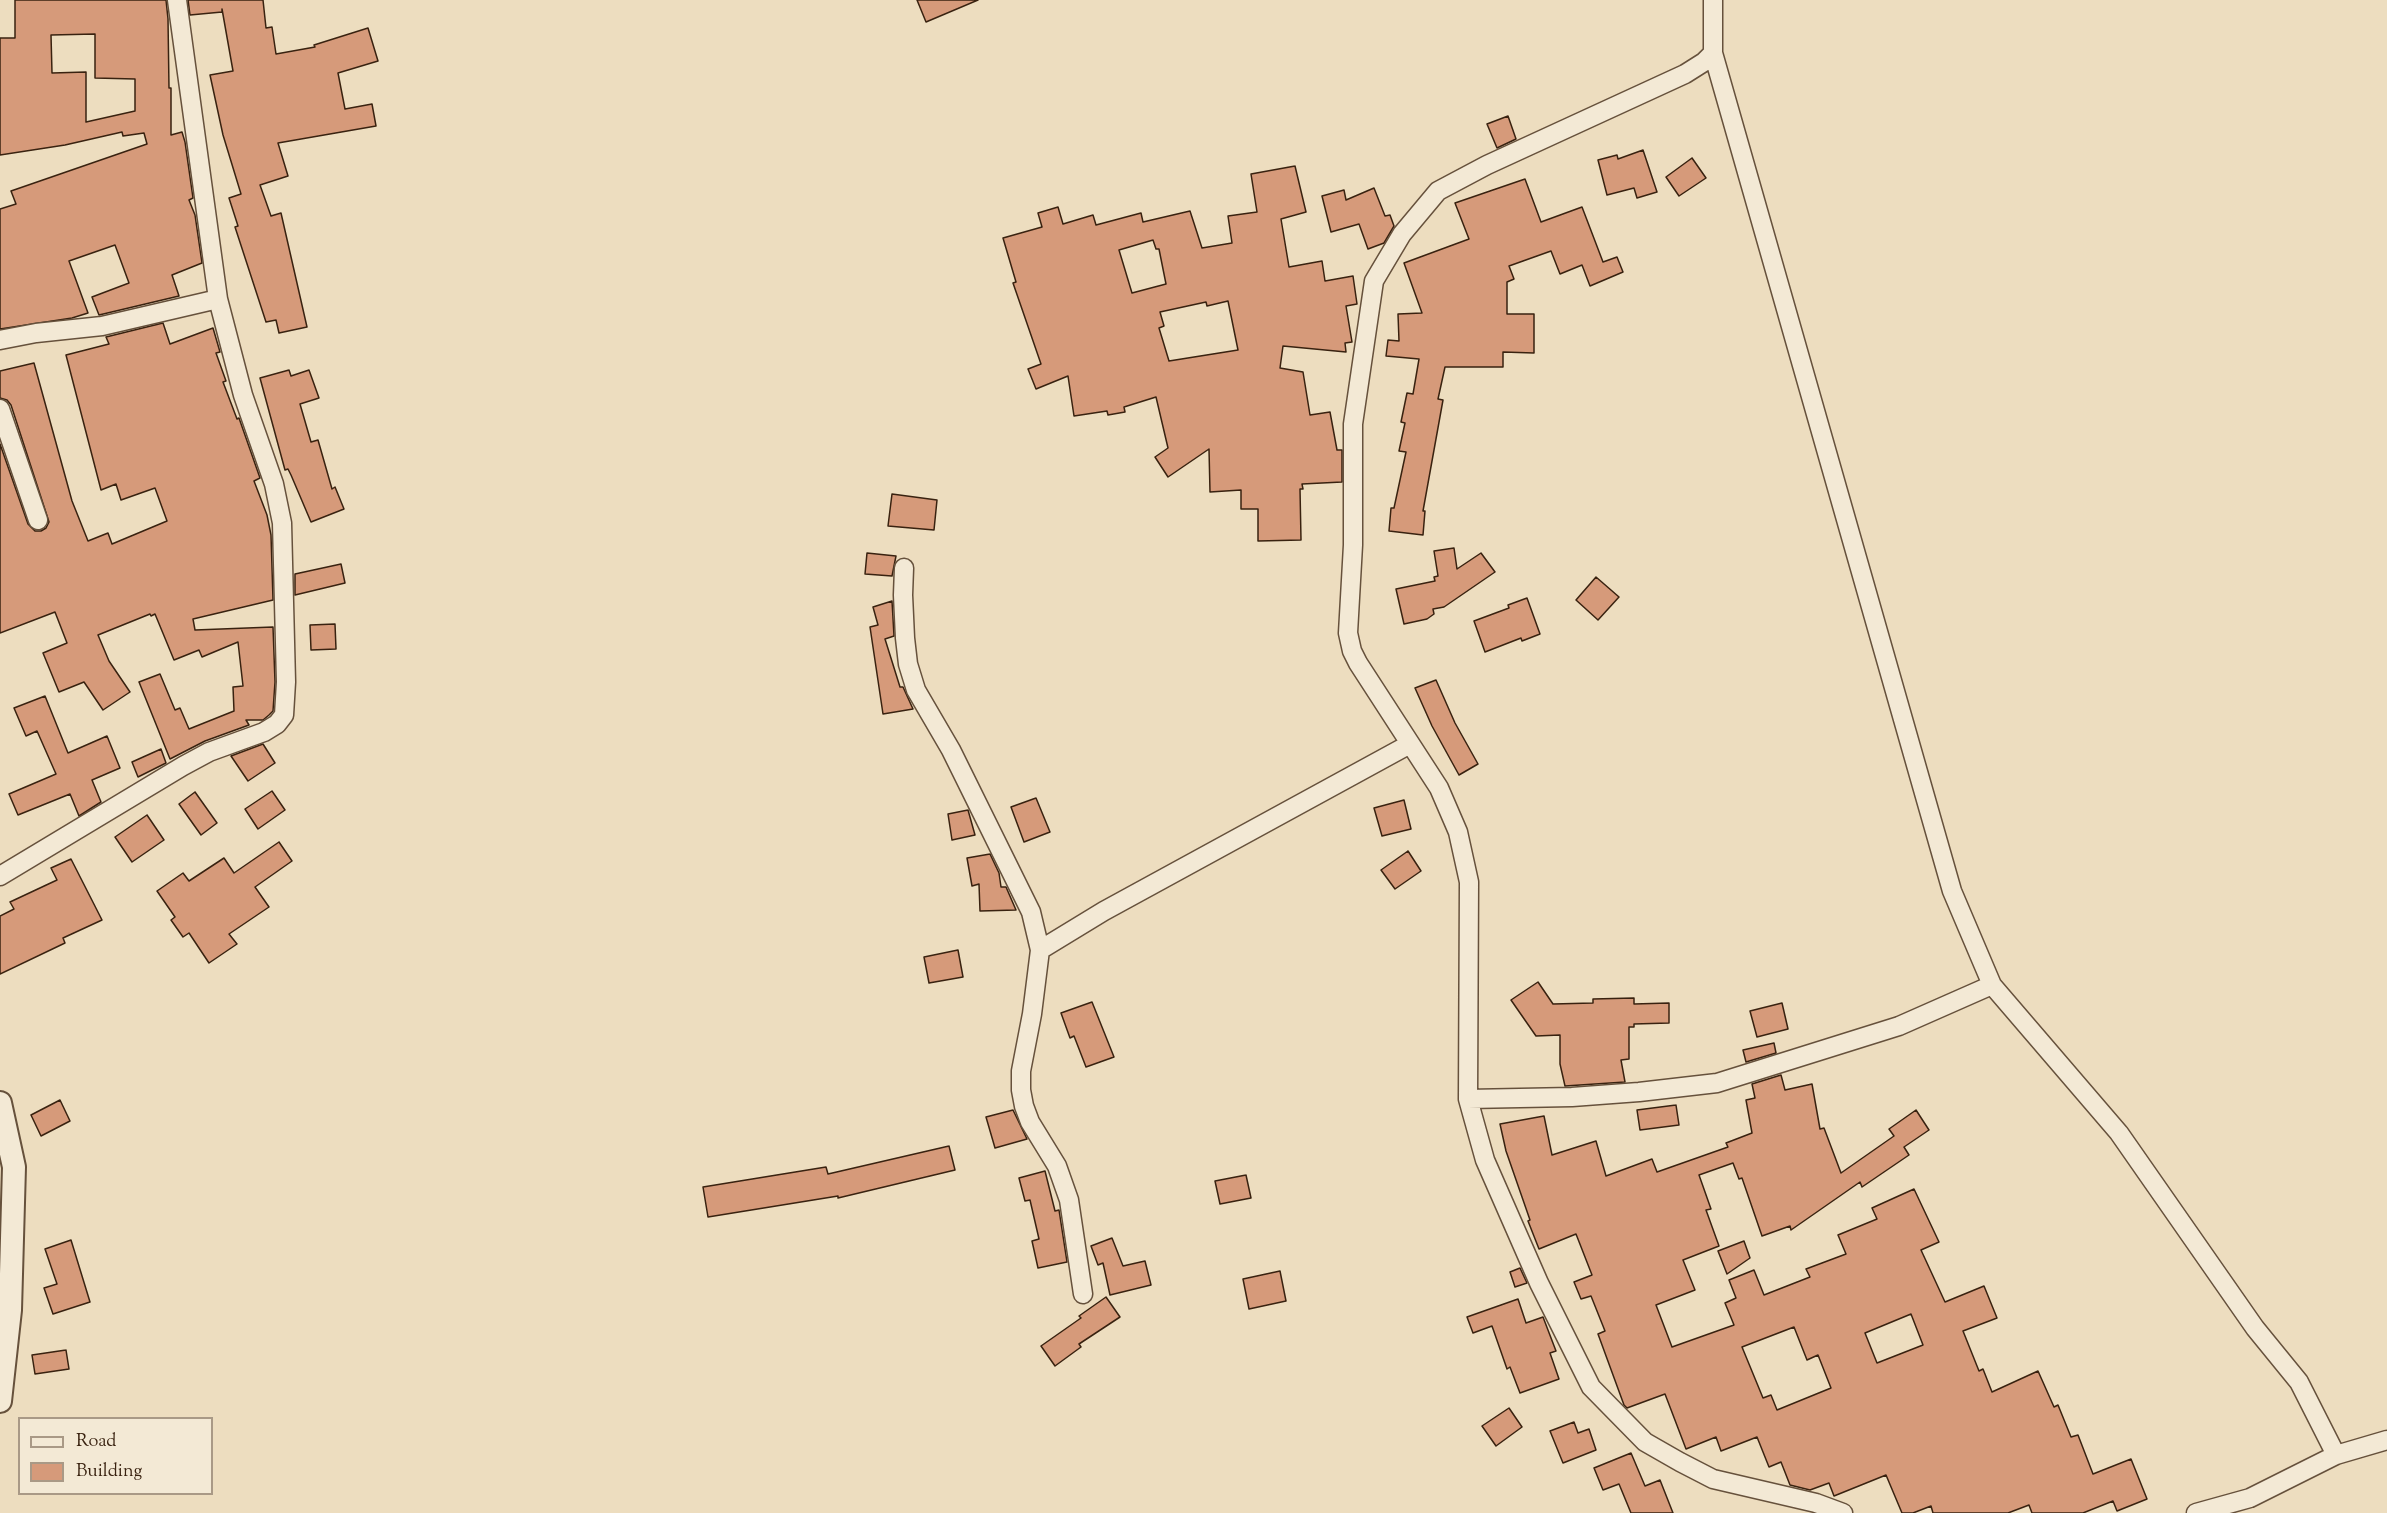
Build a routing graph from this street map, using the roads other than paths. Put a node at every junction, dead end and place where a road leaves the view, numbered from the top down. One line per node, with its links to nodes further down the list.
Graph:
1 (177, 0): 4 (street)
2 (1713, 0): 3 (street)
3 (1713, 53): 9 (street); 12 (street)
4 (218, 299): 5 (street); 10 (street)
5 (0, 340)
6 (0, 409): 7 (street)
7 (38, 520)
8 (904, 568): 11 (street)
9 (1410, 744): 11 (street); 13 (street)
10 (0, 876)
11 (1040, 950): 15 (street)
12 (1992, 985): 13 (street); 18 (street)
13 (1468, 1099): 19 (street)
14 (0, 1103): 16 (street)
15 (1083, 1294)
16 (0, 1401)
17 (2387, 1440): 18 (street)
18 (2336, 1455): 20 (street)
19 (1843, 1513)
20 (2196, 1513)

